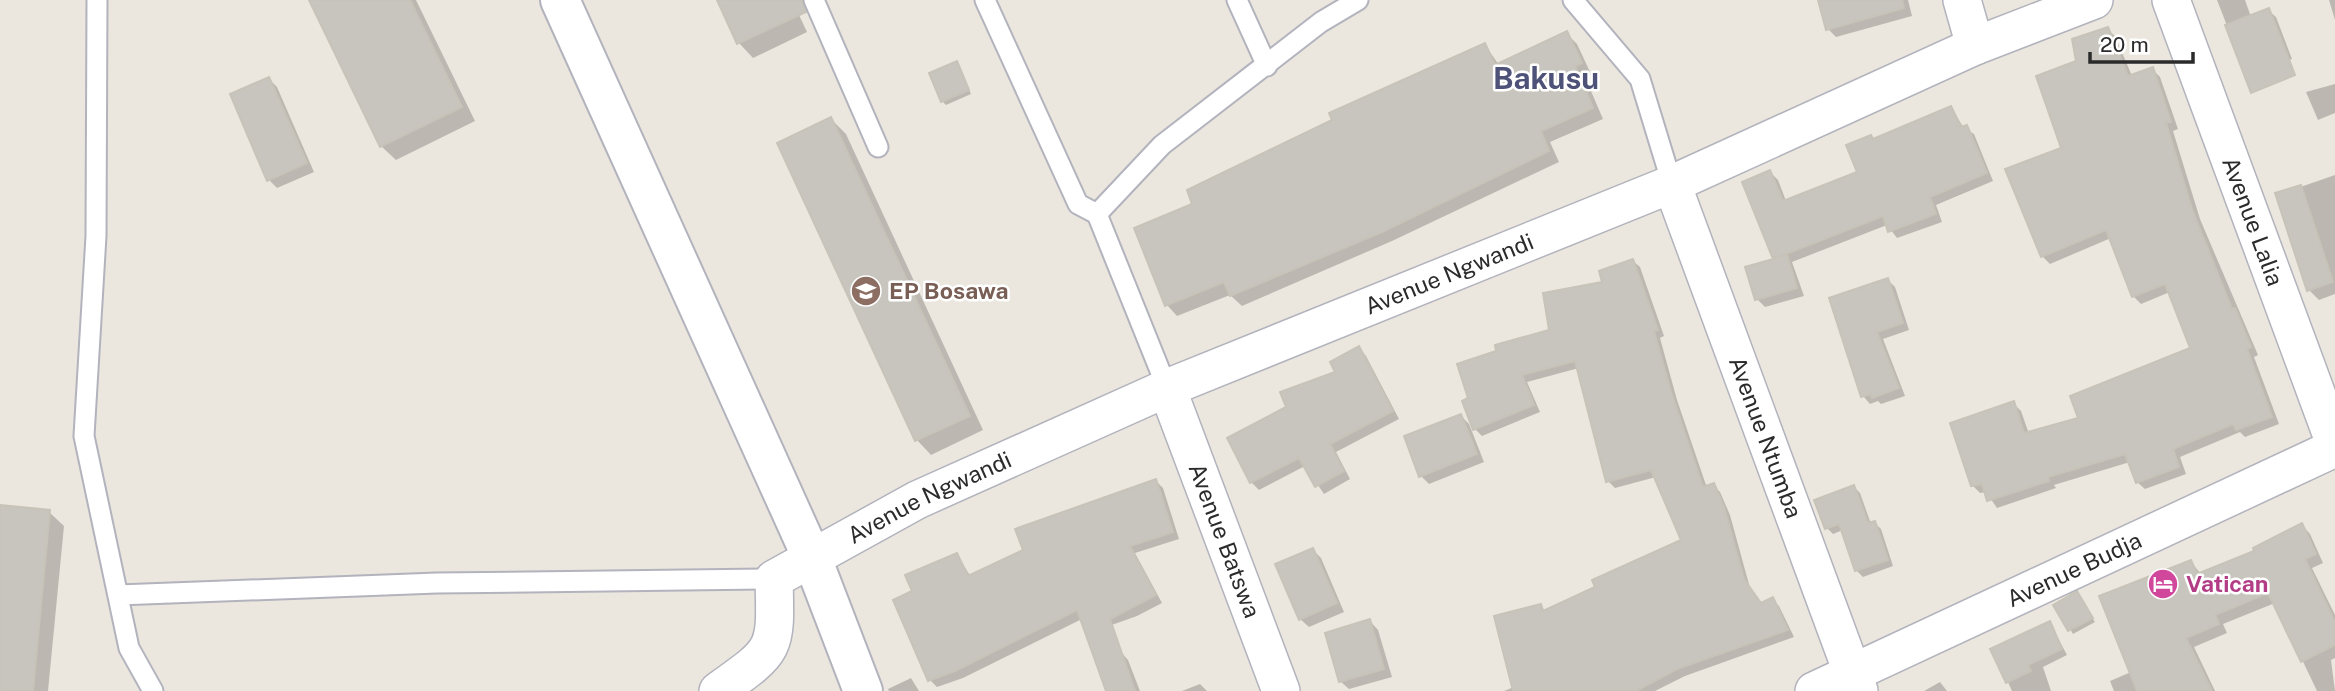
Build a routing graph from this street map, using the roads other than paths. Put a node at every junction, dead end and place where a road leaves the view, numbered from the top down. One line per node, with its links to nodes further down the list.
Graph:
1 (97, 0): 20 (lane)
2 (560, 0): 18 (street)
3 (814, 0): 13 (lane)
4 (985, 0): 15 (lane)
5 (1237, 0): 12 (lane)
6 (1358, 0): 12 (lane)
7 (1573, 0): 14 (lane)
8 (1962, 0): 11 (street)
9 (2094, 0): 11 (street, Avenue Ngwandi)
10 (2171, 0): 17 (street, Avenue Lalia)
11 (1975, 46): 14 (street, Avenue Ngwandi)
12 (1267, 66): 15 (lane)
13 (877, 147)
14 (1672, 184): 16 (street, Avenue Ngwandi); 21 (street, Avenue Ntumba)
15 (1097, 214): 16 (lane)
16 (1167, 388): 18 (street, Avenue Ngwandi); 25 (street, Avenue Batswa)
17 (2335, 446): 21 (street, Avenue Budja)
18 (812, 558): 19 (street, Avenue Ngwandi); 24 (street)
19 (774, 579): 20 (lane); 23 (street)
20 (118, 595): 22 (lane)
21 (1856, 682): 26 (street, Avenue Budja)
22 (153, 691)
23 (718, 691)
24 (863, 691)
25 (1281, 691)
26 (1814, 691)

